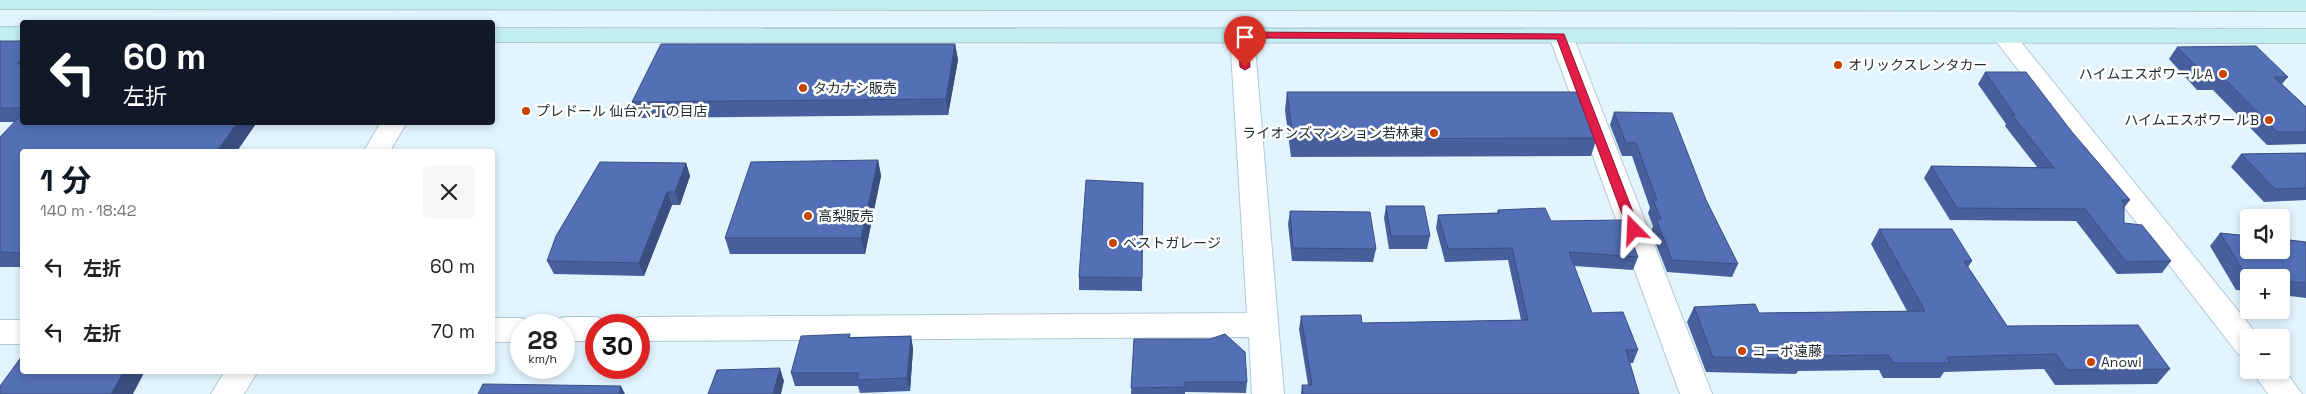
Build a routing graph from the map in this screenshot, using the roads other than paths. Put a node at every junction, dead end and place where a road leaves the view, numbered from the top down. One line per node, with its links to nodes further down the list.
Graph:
1 (1366, 1): 2 (street); 3 (street); 8 (street)
2 (0, 2)
3 (2306, 4)
4 (0, 34): 5 (street)
5 (20, 34)
6 (495, 35): 7 (street)
7 (1242, 35): 8 (street); 14 (street)
8 (1374, 35): 9 (street)
9 (1561, 36): 10 (street); 25 (street)
10 (2004, 36): 11 (street); 20 (street)
11 (2306, 36)
12 (392, 125): 13 (street)
13 (378, 149)
14 (1263, 325): 15 (street); 24 (street)
15 (650, 329)
16 (495, 330): 17 (street)
17 (510, 330)
18 (0, 332): 19 (street)
19 (20, 332)
20 (2240, 335)
21 (240, 374): 23 (street)
22 (2274, 379): 26 (street)
23 (227, 394)
24 (1268, 394)
25 (1696, 394)
26 (2286, 394)

